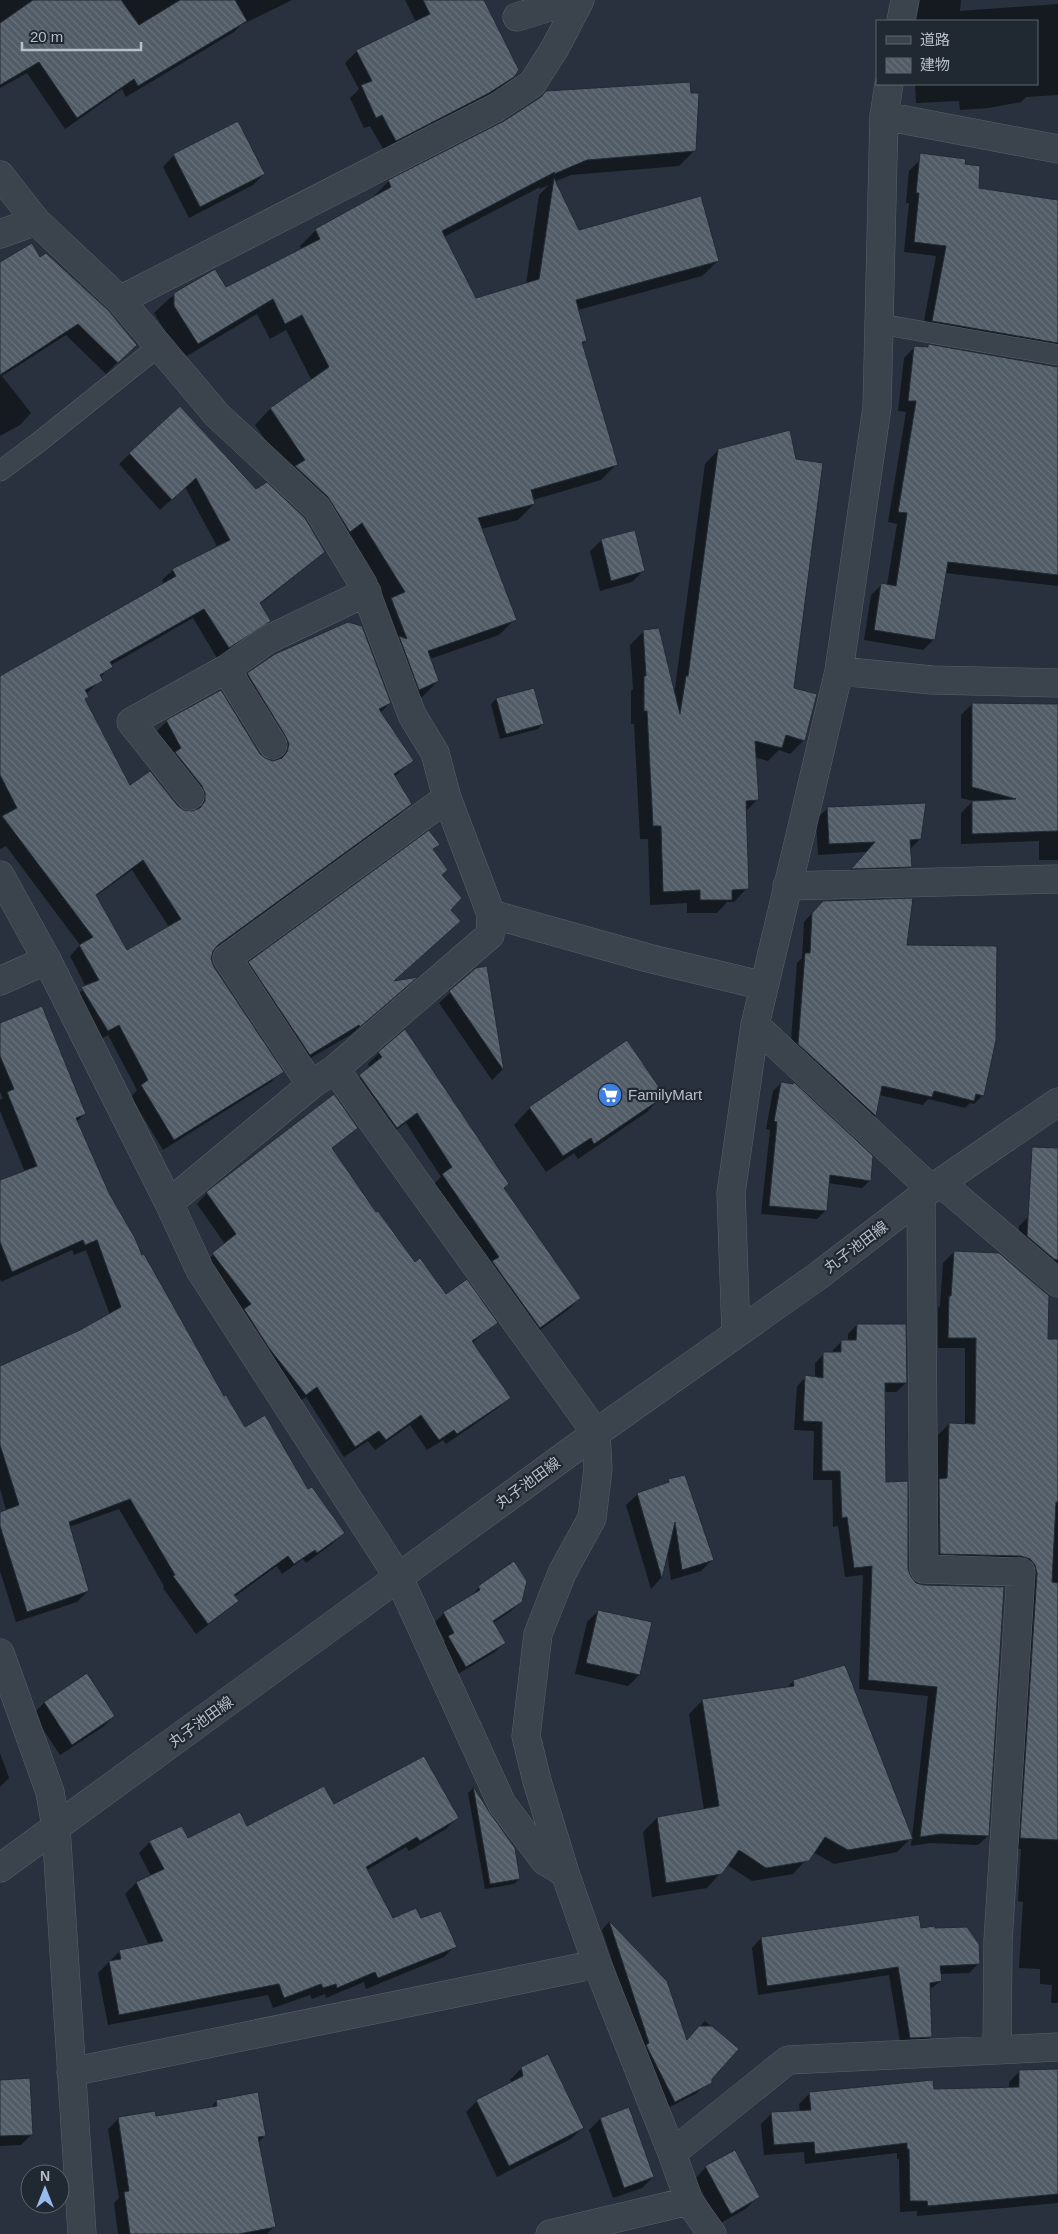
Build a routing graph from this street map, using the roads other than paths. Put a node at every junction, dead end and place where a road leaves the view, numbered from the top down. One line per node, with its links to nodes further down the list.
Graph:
1 (573, 0): 4 (street)
2 (580, 0): 12 (street)
3 (906, 0): 5 (street)
4 (517, 17)
5 (901, 20)
6 (889, 85): 7 (street)
7 (884, 116): 8 (street); 13 (street)
8 (1058, 149)
9 (0, 176): 10 (street)
10 (36, 220): 11 (street); 12 (street)
11 (0, 234)
12 (120, 300): 14 (street)
13 (880, 324): 15 (lane); 19 (street)
14 (159, 346): 16 (lane); 17 (street)
15 (1058, 355)
16 (0, 471)
17 (367, 592): 18 (street); 23 (street)
18 (226, 669): 21 (street); 22 (street)
19 (839, 671): 20 (street); 26 (street)
20 (1058, 683)
21 (273, 745)
22 (190, 796)
23 (447, 798): 27 (street); 33 (street)
24 (0, 875): 28 (street)
25 (1058, 879): 26 (street)
26 (787, 886): 30 (street)
27 (492, 914): 30 (street); 32 (street)
28 (47, 960): 29 (street); 36 (street)
29 (0, 981)
30 (764, 986): 31 (street)
31 (755, 1025): 35 (street); 38 (street)
32 (334, 1069): 33 (street); 39 (street)
33 (311, 1085): 36 (street)
34 (1058, 1102): 35 (street, 丸子池田線)
35 (931, 1190): 37 (street); 38 (street, 丸子池田線); 47 (street)
36 (169, 1203): 40 (street)
37 (1058, 1283)
38 (736, 1332): 39 (street, 丸子池田線)
39 (596, 1433): 40 (street, 丸子池田線); 44 (street)
40 (399, 1578): 42 (street, 丸子池田線); 44 (street)
41 (0, 1653): 42 (street)
42 (56, 1827): 43 (street, 丸子池田線); 48 (street)
43 (0, 1868)
44 (565, 1873): 45 (street)
45 (597, 1964): 48 (street); 49 (street)
46 (1058, 2047): 47 (street)
47 (997, 2049): 49 (street)
48 (71, 2072): 51 (street)
49 (672, 2152): 50 (street)
50 (689, 2201): 52 (street); 53 (street)
51 (82, 2234)
52 (550, 2234)
53 (712, 2234)

